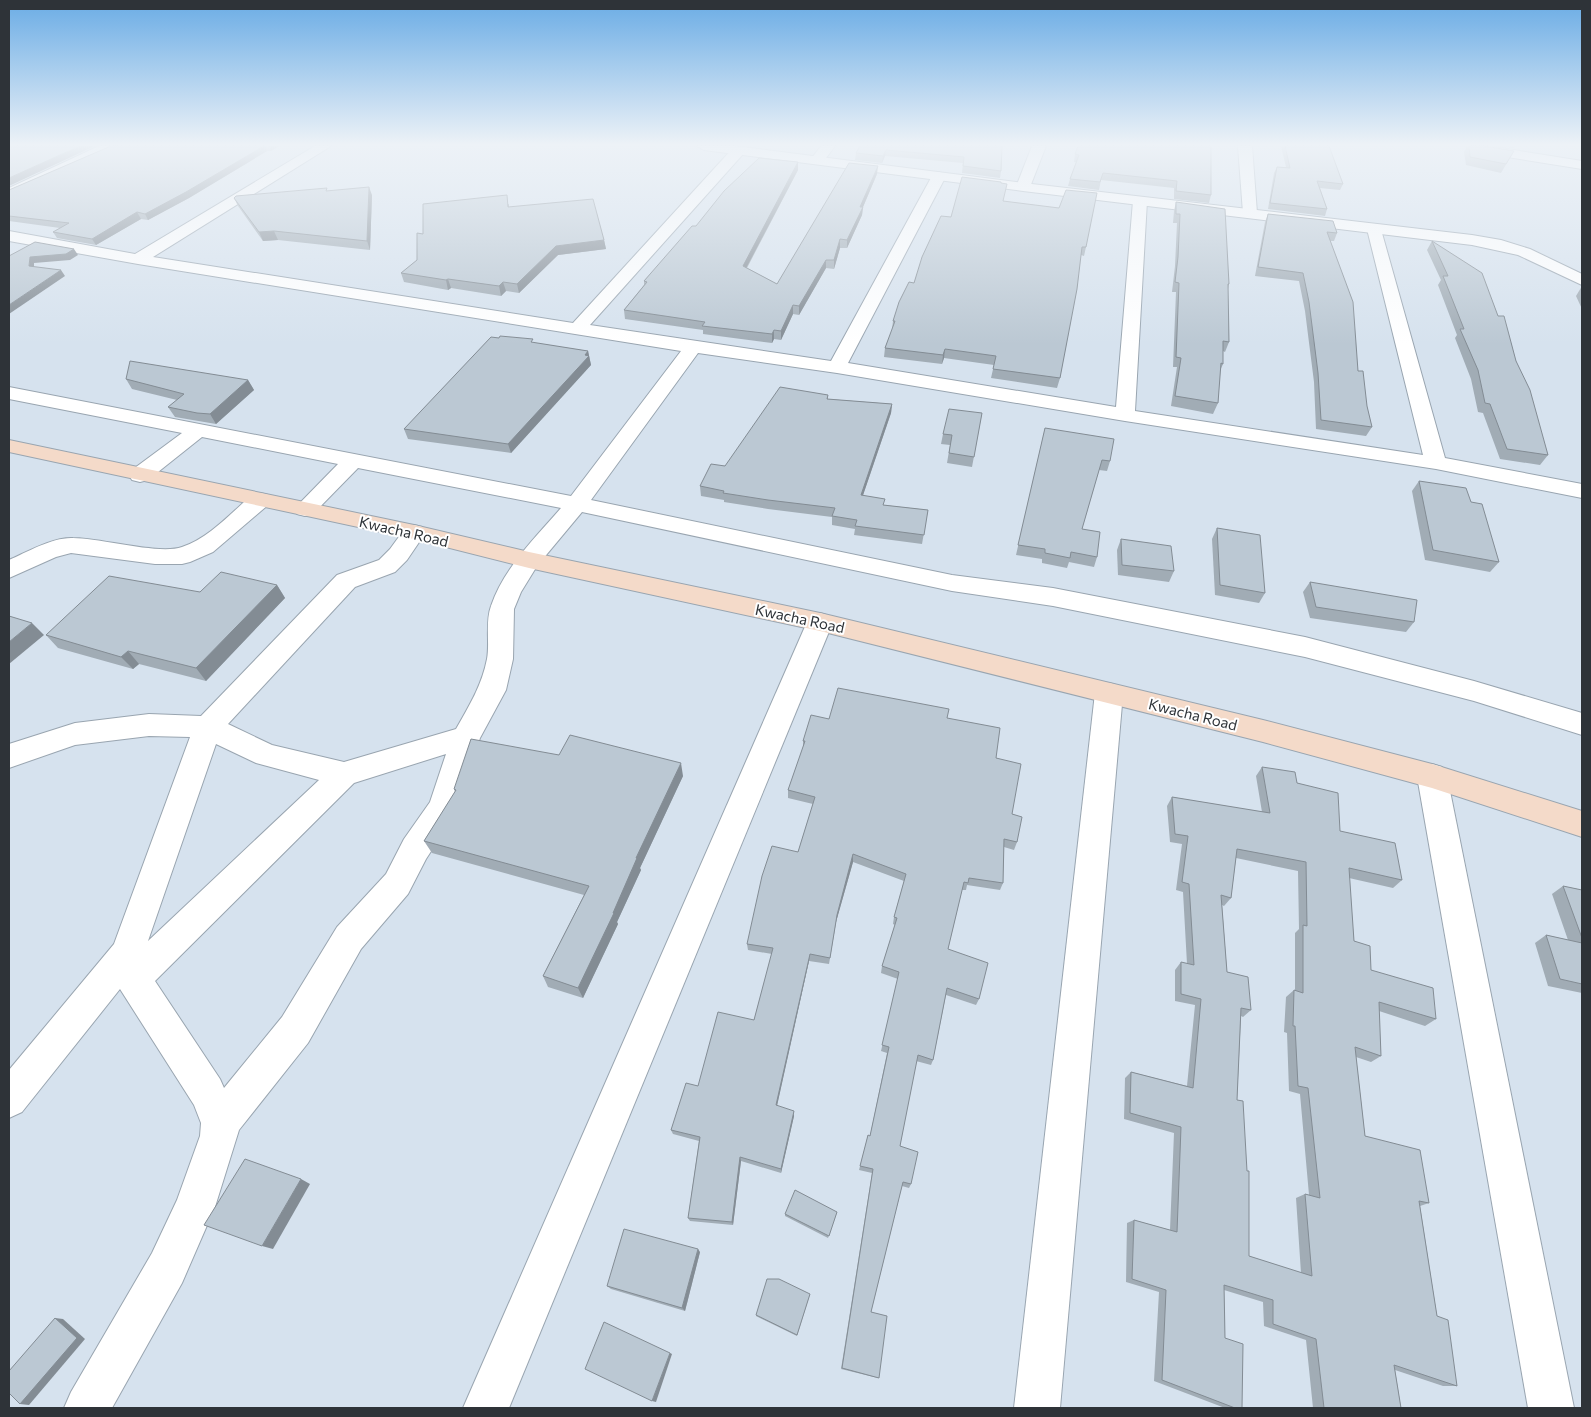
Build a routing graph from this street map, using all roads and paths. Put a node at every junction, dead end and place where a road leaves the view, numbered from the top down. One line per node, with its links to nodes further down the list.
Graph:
1 (215, 212): 9 (street)
2 (683, 212): 11 (street)
3 (920, 212): 13 (street)
4 (1139, 212): 15 (street)
5 (1242, 212): 6 (street)
6 (1250, 213): 7 (street)
7 (1374, 229): 10 (street); 19 (street)
8 (12, 239): 9 (street)
9 (138, 259): 11 (street)
10 (1582, 280)
11 (578, 328): 12 (street)
12 (693, 347): 13 (street); 23 (street)
13 (837, 367): 15 (street)
14 (9, 393): 16 (street)
15 (1125, 416): 19 (street)
16 (197, 431): 18 (street); 20 (street)
17 (9, 446): 20 (main road, Kwacha Road)
18 (354, 460): 23 (street); 24 (street)
19 (1436, 463): 21 (street)
20 (140, 475): 22 (main road, Kwacha Road)
21 (1582, 491)
22 (260, 500): 24 (main road, Kwacha Road); 27 (street)
23 (577, 504): 26 (street); 30 (street)
24 (305, 509): 25 (main road, Kwacha Road)
25 (414, 532): 26 (main road, Kwacha Road); 31 (street)
26 (529, 560): 28 (main road, Kwacha Road); 32 (street)
27 (9, 570)
28 (820, 622): 29 (main road, Kwacha Road); 41 (street)
29 (1109, 693): 35 (main road, Kwacha Road); 42 (street)
30 (1582, 724)
31 (208, 727): 33 (street); 34 (street); 37 (street)
32 (466, 737): 34 (street); 39 (street)
33 (9, 756)
34 (344, 774): 37 (street)
35 (1432, 776): 36 (main road, Kwacha Road); 43 (street)
36 (1582, 824)
37 (135, 962): 38 (street); 39 (street)
38 (9, 1099)
39 (220, 1123): 40 (street)
40 (87, 1408)
41 (486, 1408)
42 (1037, 1408)
43 (1551, 1408)

